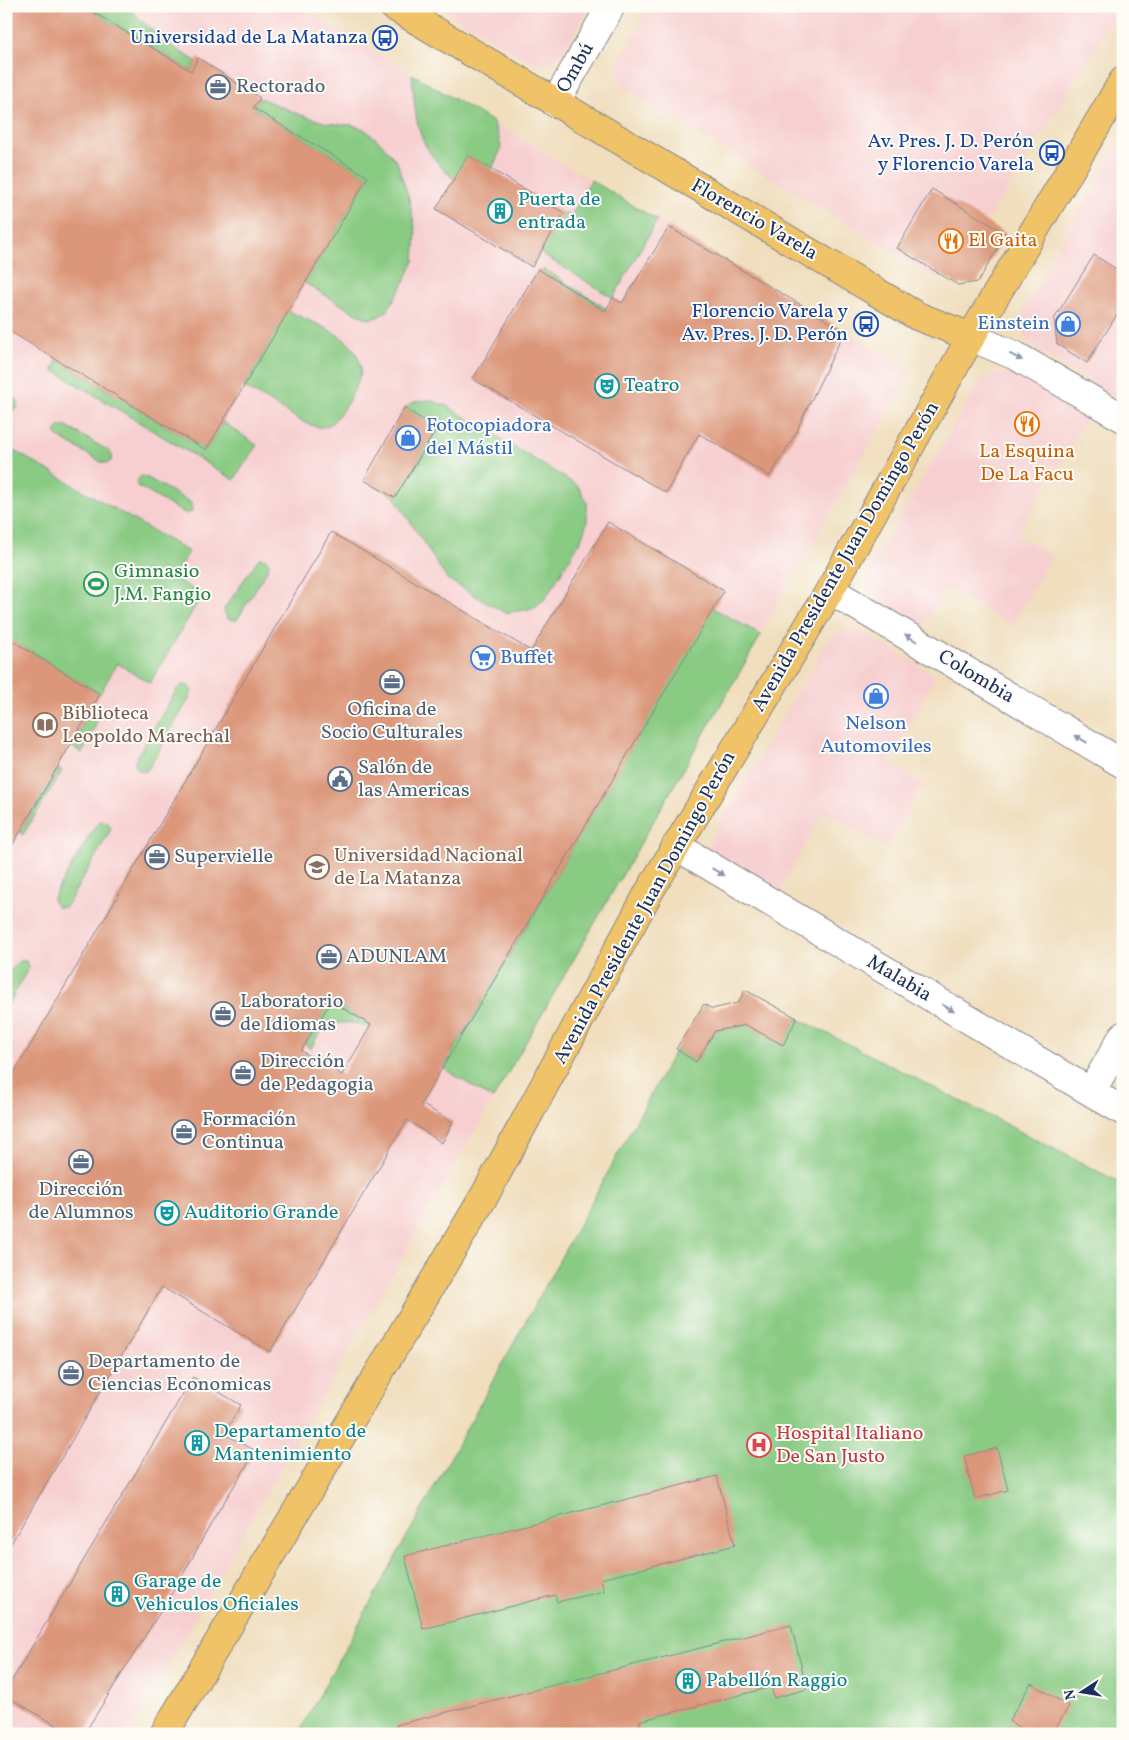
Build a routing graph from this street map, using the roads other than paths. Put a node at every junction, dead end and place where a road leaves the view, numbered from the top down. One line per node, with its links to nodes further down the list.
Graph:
1 (393, 6): 4 (main road, Florencio Varela)
2 (611, 6): 4 (street, Ombú)
3 (1123, 81): 5 (main road, Avenida Presidente Juan Domingo Perón)
4 (555, 103): 5 (main road, Florencio Varela)
5 (972, 337): 6 (street, Florencio Varela, one-way to 6); 7 (main road, Avenida Presidente Juan Domingo Perón)
6 (1123, 418)
7 (830, 590): 8 (street, Colombia, one-way to 7); 9 (main road, Avenida Presidente Juan Domingo Perón)
8 (1123, 764)
9 (676, 846): 11 (street, Malabia, one-way to 11); 13 (main road, Avenida Presidente Juan Domingo Perón)
10 (1123, 1036): 11 (street)
11 (1091, 1092): 12 (street, Malabia)
12 (1123, 1111)
13 (164, 1734)

